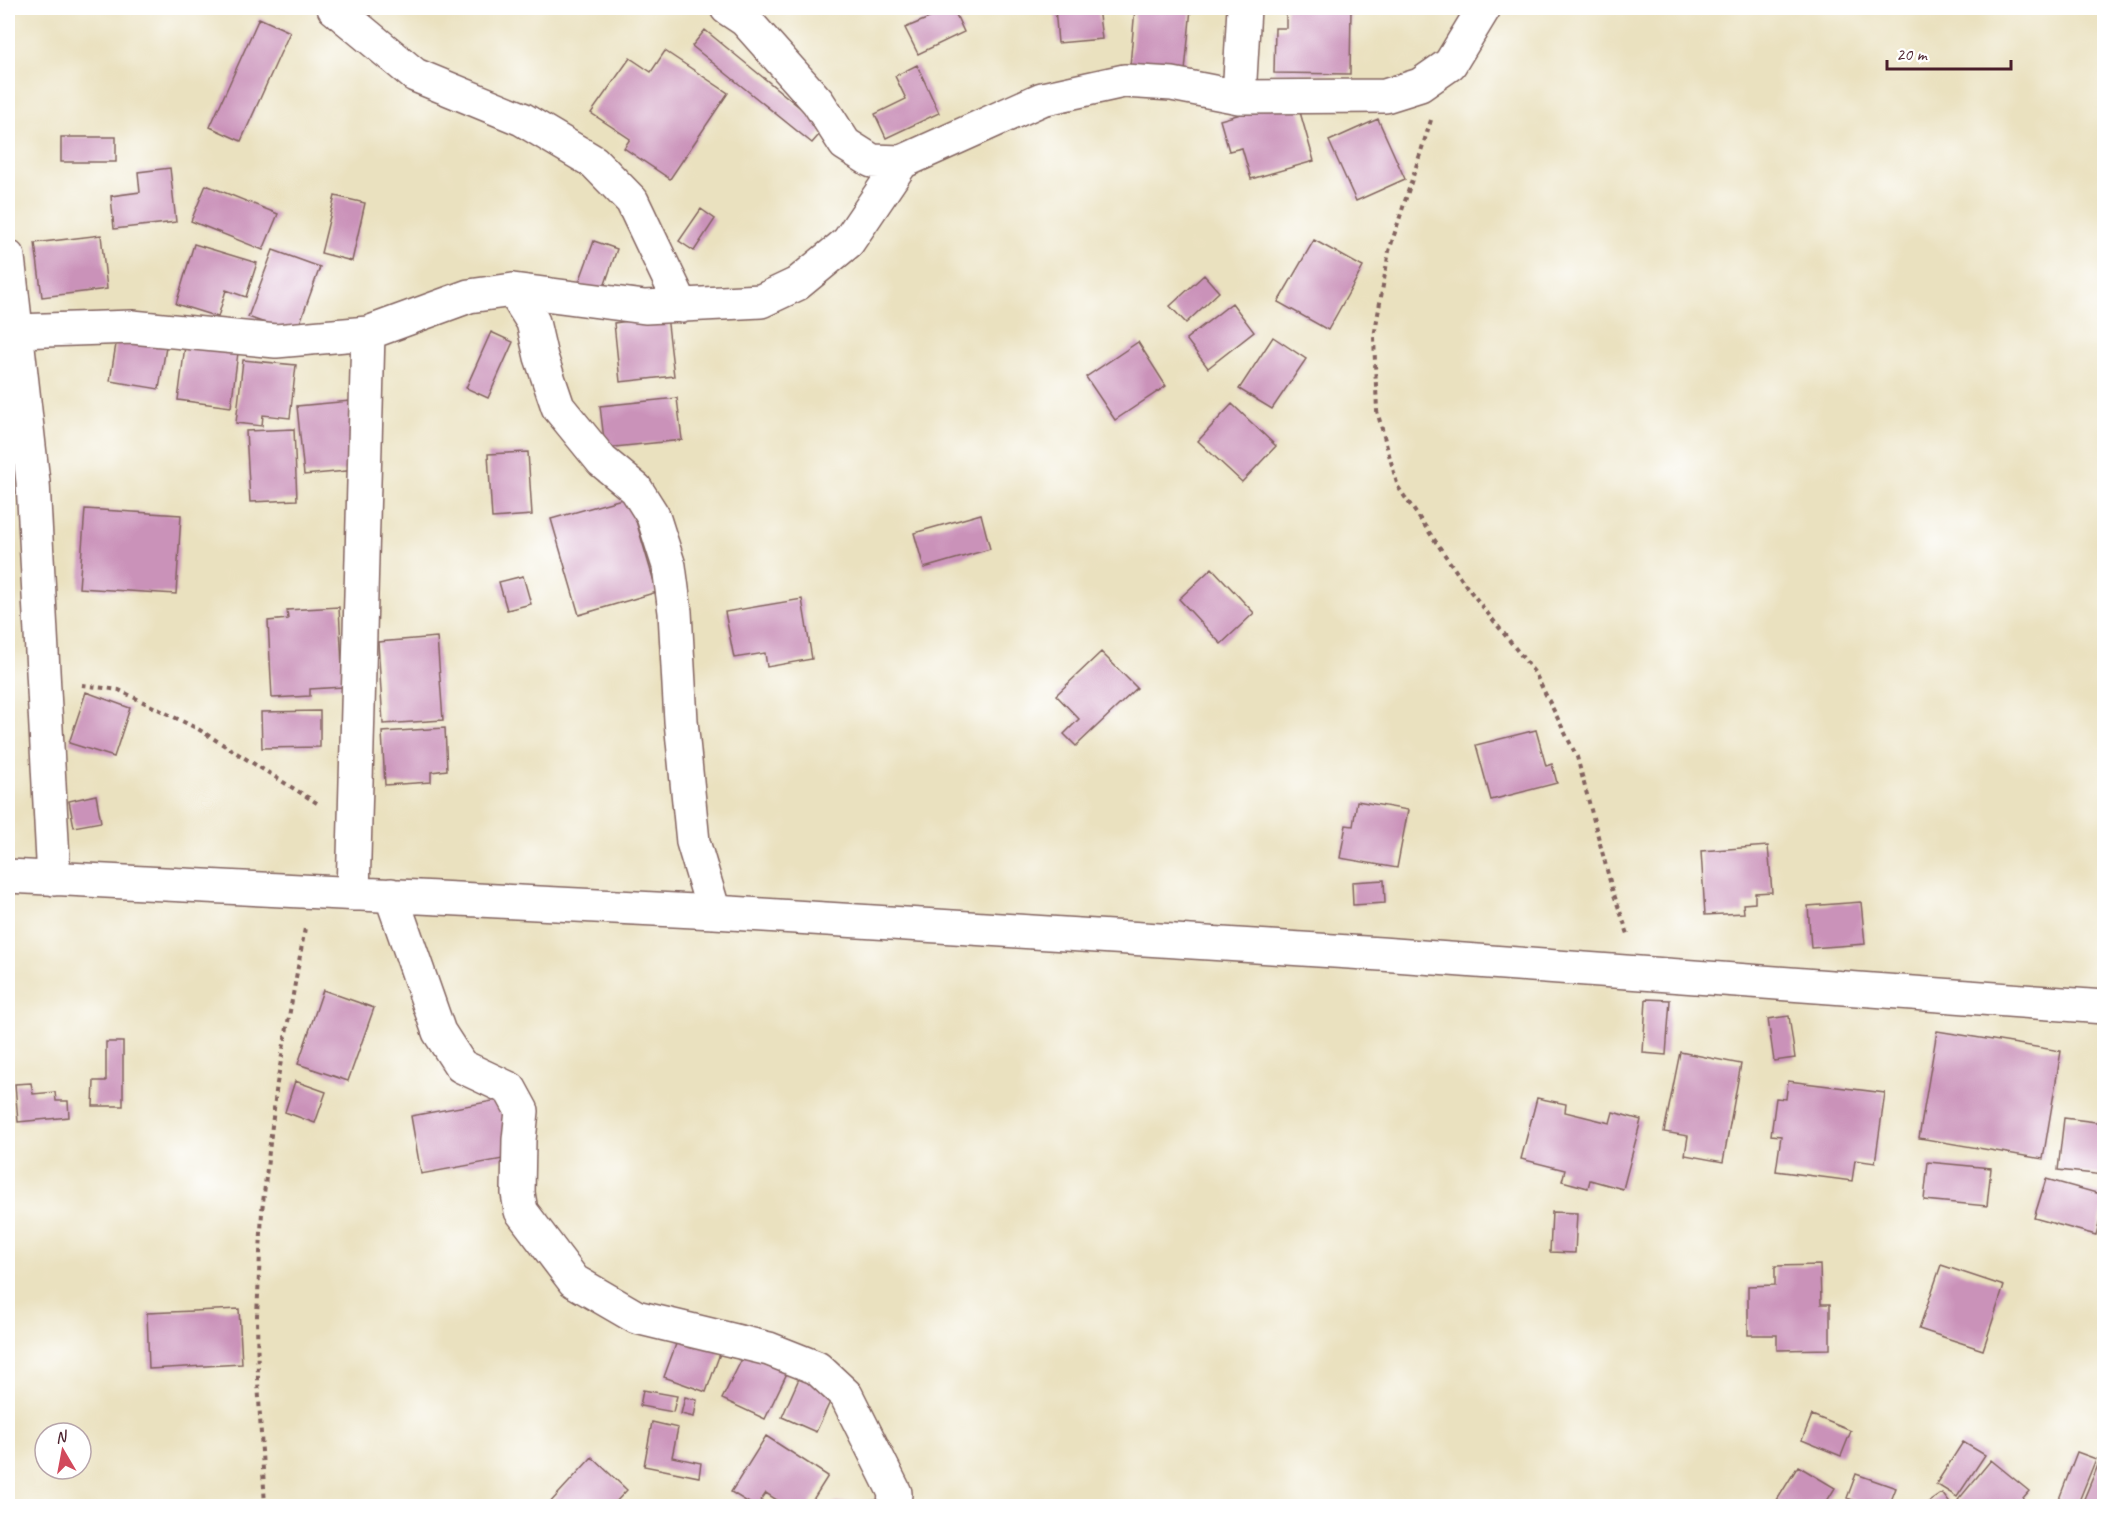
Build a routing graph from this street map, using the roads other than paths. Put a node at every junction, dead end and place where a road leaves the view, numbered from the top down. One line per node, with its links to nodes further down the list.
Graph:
1 (334, 8): 9 (street)
2 (727, 8): 6 (street)
3 (1244, 8): 5 (street)
4 (1484, 8): 5 (street)
5 (1239, 97): 6 (street)
6 (902, 162): 9 (street)
7 (8, 257): 10 (street)
8 (513, 290): 9 (street); 11 (street); 17 (street)
9 (682, 306)
10 (17, 331): 11 (street); 12 (street)
11 (368, 333): 15 (street)
12 (20, 484): 14 (street)
13 (8, 876): 14 (street)
14 (54, 879): 15 (street)
15 (353, 894): 16 (street)
16 (391, 895): 17 (street); 19 (street)
17 (714, 912): 18 (street)
18 (2104, 1007)
19 (894, 1506)

